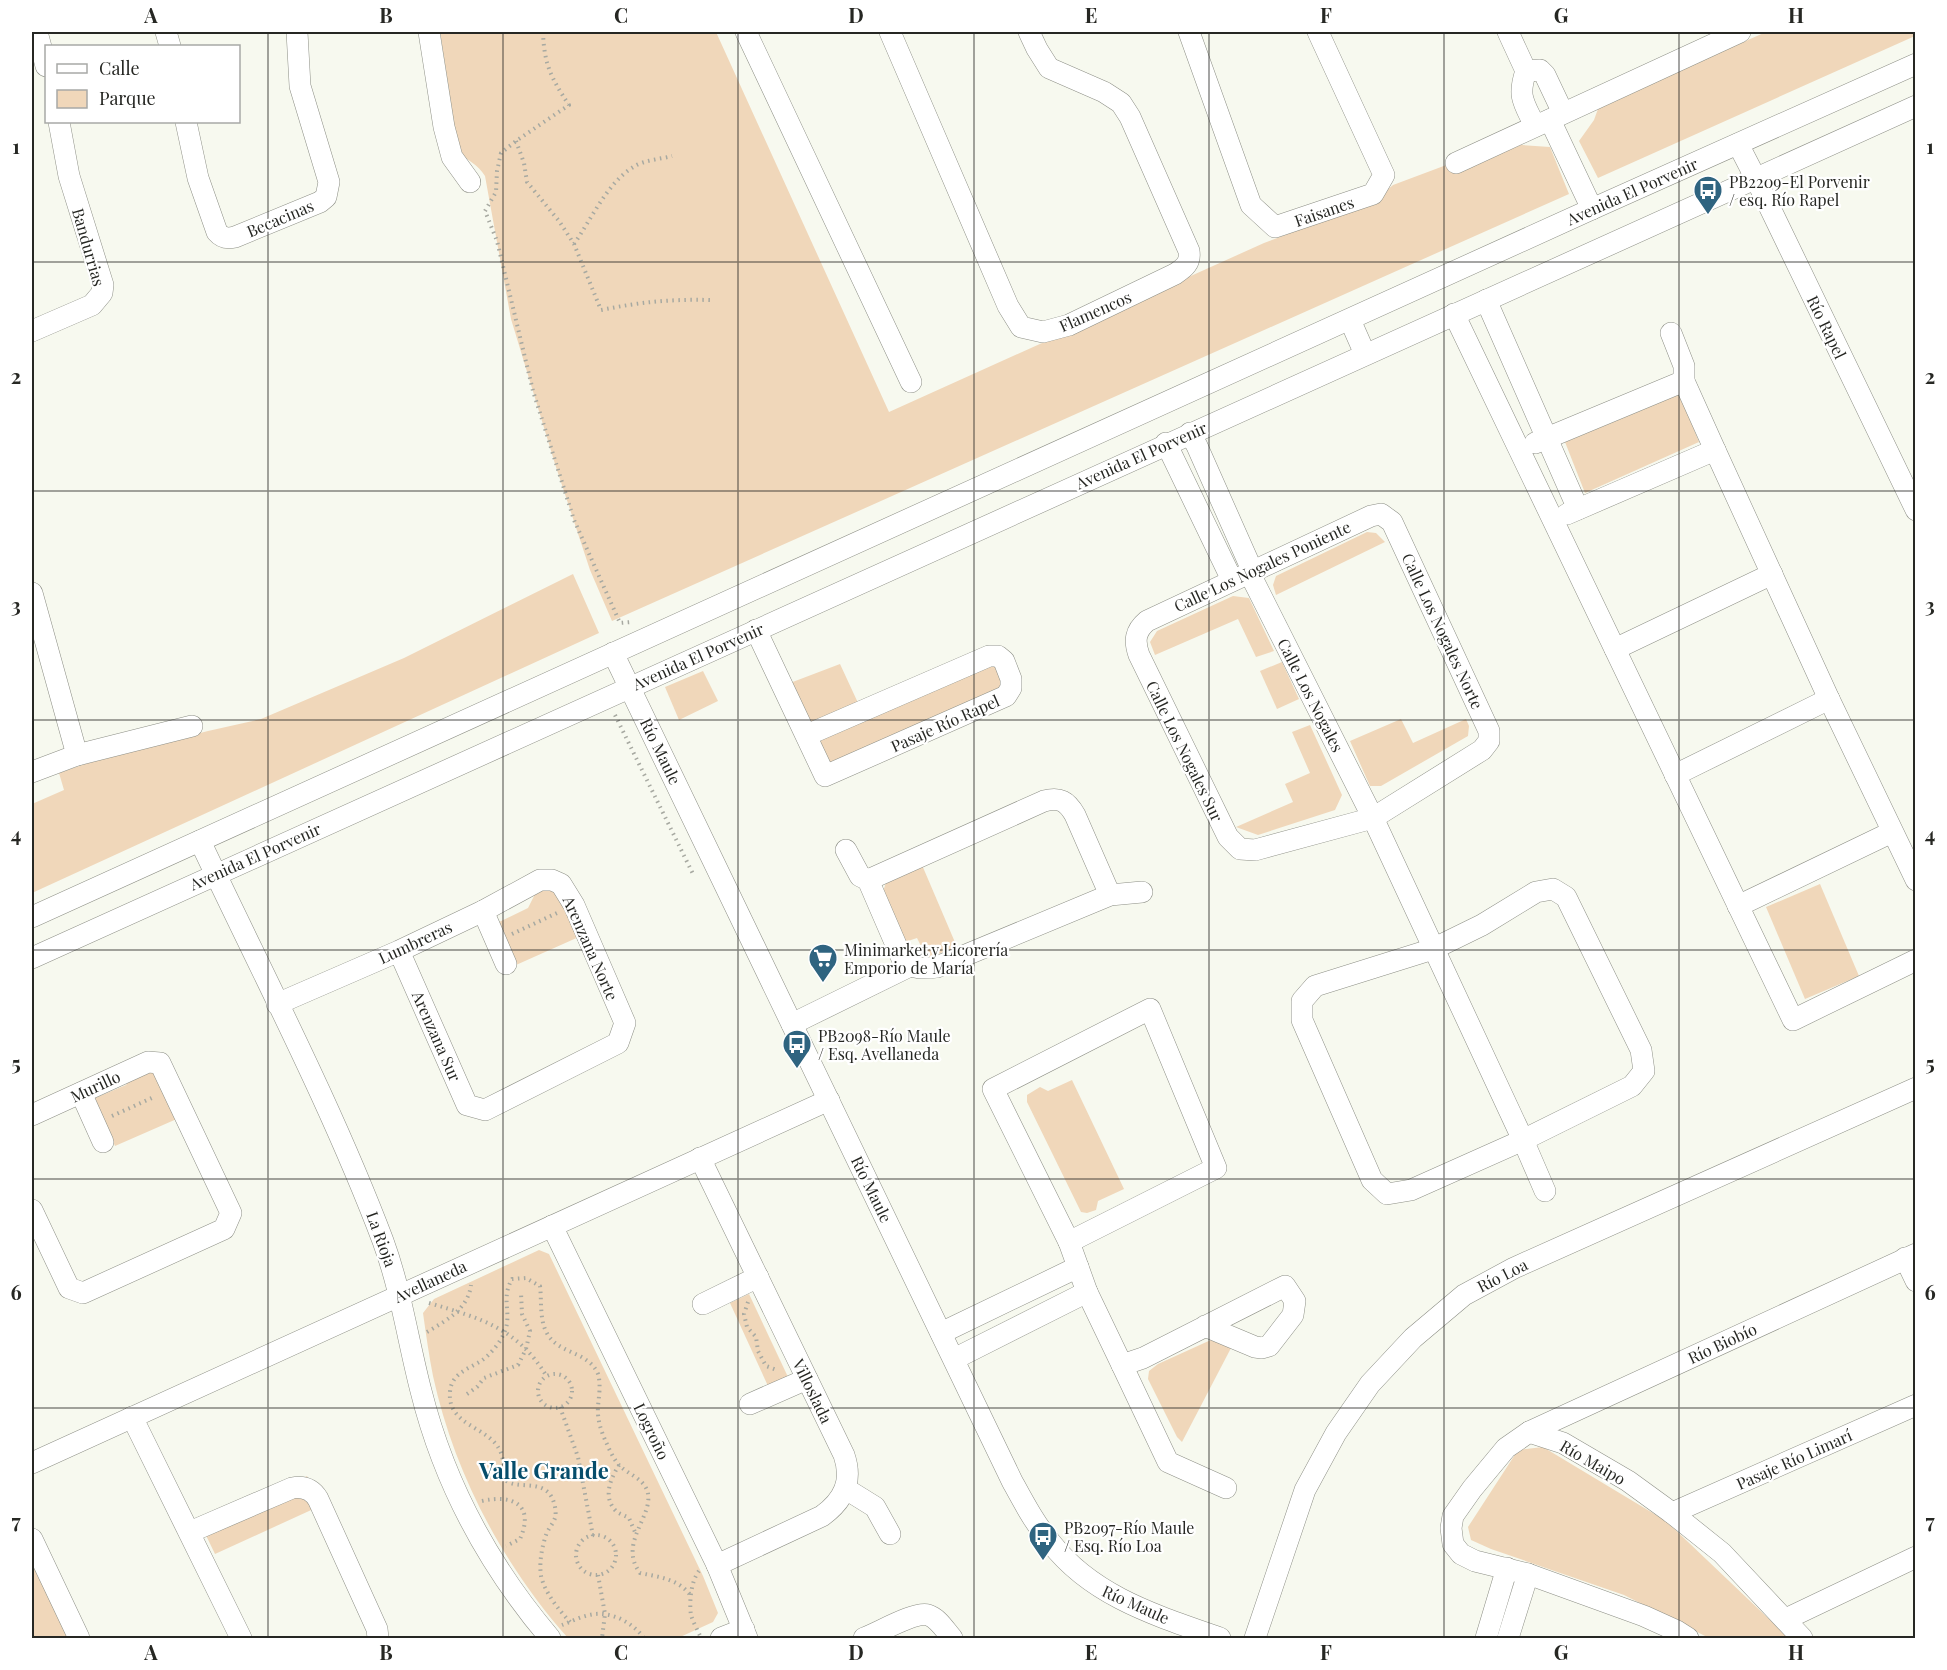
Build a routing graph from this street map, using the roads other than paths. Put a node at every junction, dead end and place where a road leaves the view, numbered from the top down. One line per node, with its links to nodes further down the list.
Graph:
1 (37, 32): 11 (street)
2 (297, 32): 17 (street, Becacinas)
3 (429, 32): 21 (street)
4 (746, 32): 30 (street)
5 (890, 32): 6 (street, Flamencos)
6 (1029, 32)
7 (1189, 32): 8 (street, Faisanes)
8 (1318, 32)
9 (1508, 32): 13 (street)
10 (1740, 32): 15 (street)
11 (45, 62)
12 (1916, 64): 18 (street, Avenida El Porvenir)
13 (1526, 71): 15 (street); 15 (street)
14 (1916, 106): 20 (street, Avenida El Porvenir)
15 (1550, 120): 19 (street); 22 (street)
16 (59, 123): 26 (street, Bandurrias)
17 (186, 123)
18 (1738, 144): 20 (street, Río Rapel); 22 (street, Avenida El Porvenir)
19 (1456, 163)
20 (1756, 179): 23 (street, Avenida El Porvenir); 37 (street, Río Rapel)
21 (470, 182)
22 (1592, 209): 25 (street, Avenida El Porvenir)
23 (1486, 300): 24 (street, Avenida El Porvenir); 32 (street)
24 (1454, 314): 28 (street, Avenida El Porvenir); 34 (street)
25 (1350, 320): 28 (street); 46 (street, Avenida El Porvenir)
26 (32, 331)
27 (1671, 333): 29 (street)
28 (1365, 354): 31 (street, Avenida El Porvenir)
29 (1684, 381): 32 (street); 35 (street)
30 (911, 382)
31 (1190, 433): 33 (street, Avenida El Porvenir); 40 (street, Calle Los Nogales)
32 (1547, 438): 34 (street); 36 (street)
33 (1167, 443): 40 (street, Calle Los Nogales); 43 (street, Avenida El Porvenir)
34 (1519, 450): 38 (street)
35 (1715, 450): 36 (street); 41 (street)
36 (1578, 509): 38 (street)
37 (1916, 510)
38 (1553, 520): 45 (street)
39 (1392, 522): 40 (street, Calle Los Nogales Poniente); 54 (street, Calle Los Nogales Norte)
40 (1244, 574): 44 (street, Calle Los Nogales Poniente); 54 (street, Calle Los Nogales)
41 (1772, 574): 45 (street); 48 (street)
42 (32, 593): 51 (street)
43 (756, 630): 47 (street, Avenida El Porvenir); 50 (street)
44 (1137, 634): 54 (street, Calle Los Nogales Sur)
45 (1615, 649): 53 (street)
46 (613, 653): 47 (street, Río Maule); 56 (street, Avenida El Porvenir)
47 (630, 687): 58 (street, Avenida El Porvenir); 74 (street, Río Maule)
48 (1829, 699): 53 (street); 55 (street)
49 (192, 726): 51 (street)
50 (807, 735): 50 (street, Pasaje Río Rapel)
51 (77, 755): 52 (street)
52 (32, 772)
53 (1675, 775): 64 (street)
54 (1372, 818): 67 (street, Calle Los Nogales)
55 (1892, 832): 59 (street); 64 (street)
56 (200, 841): 58 (street, La Rioja); 66 (street, Avenida El Porvenir)
57 (846, 850): 61 (street)
58 (216, 874): 69 (street, Avenida El Porvenir); 73 (street, La Rioja)
59 (1916, 879)
60 (552, 880): 65 (street, Lumbreras); 78 (street, Arenzana Norte)
61 (868, 880): 63 (street); 72 (street)
62 (1142, 892): 63 (street)
63 (1110, 895): 72 (street)
64 (1738, 906): 70 (street)
65 (483, 911): 68 (street, Lumbreras); 71 (street)
66 (32, 917)
67 (1433, 949): 81 (street, Calle Los Nogales); 81 (street); 81 (street)
68 (399, 951): 73 (street, Lumbreras); 78 (street, Arenzana Sur)
69 (32, 958)
70 (1916, 960)
71 (506, 964)
72 (910, 966): 74 (street)
73 (277, 1004): 92 (street, La Rioja)
74 (792, 1024): 77 (street, Río Maule)
75 (1916, 1088): 124 (street, Río Loa)
76 (81, 1093): 79 (street, Murillo); 80 (street); 84 (street, Murillo)
77 (829, 1100): 82 (street, Avellaneda); 95 (street, Río Maule)
78 (485, 1110)
79 (32, 1115)
80 (99, 1133)
81 (1523, 1140): 83 (street, Calle Los Nogales)
82 (700, 1158): 85 (street, Avellaneda); 89 (street, Villoslada)
83 (1545, 1191)
84 (32, 1210)
85 (552, 1226): 92 (street, Avellaneda); 111 (street, Logroño)
86 (1069, 1242): 86 (street); 88 (street)
87 (1910, 1256): 90 (street); 102 (street, Río Biobío)
88 (1078, 1267): 91 (street); 95 (street)
89 (758, 1277): 93 (street); 98 (street, Villoslada)
90 (1916, 1281)
91 (1087, 1292): 96 (street); 97 (street)
92 (400, 1295): 101 (street, Avellaneda); 116 (street, La Rioja)
93 (703, 1304)
94 (1205, 1326): 97 (street)
95 (941, 1333): 96 (street, Río Maule)
96 (954, 1359): 123 (street, Río Maule)
97 (1122, 1365): 104 (street)
98 (807, 1379): 99 (street); 105 (street, Villoslada)
99 (750, 1404)
100 (1916, 1405): 106 (street, Pasaje Río Limarí)
101 (132, 1417): 103 (street, Avellaneda); 107 (street)
102 (1529, 1432): 106 (street, Río Maipo); 112 (street)
103 (32, 1463)
104 (1226, 1488)
105 (846, 1489): 108 (street); 111 (street)
106 (1672, 1513): 114 (street, Río Maipo)
107 (190, 1532): 118 (street); 119 (street)
108 (890, 1534)
109 (32, 1539): 117 (street)
110 (1916, 1557): 114 (street)
111 (717, 1565): 115 (street, Logroño)
112 (1507, 1568): 113 (street); 125 (street)
113 (1528, 1575): 126 (street); 127 (street)
114 (1786, 1619): 128 (street, Río Maipo)
115 (746, 1634): 120 (street)
116 (547, 1635)
117 (80, 1638)
118 (241, 1638)
119 (378, 1638)
120 (721, 1638)
121 (864, 1638): 122 (street)
122 (952, 1638)
123 (1220, 1638)
124 (1255, 1638)
125 (1486, 1638)
126 (1508, 1638)
127 (1688, 1638)
128 (1802, 1638)

